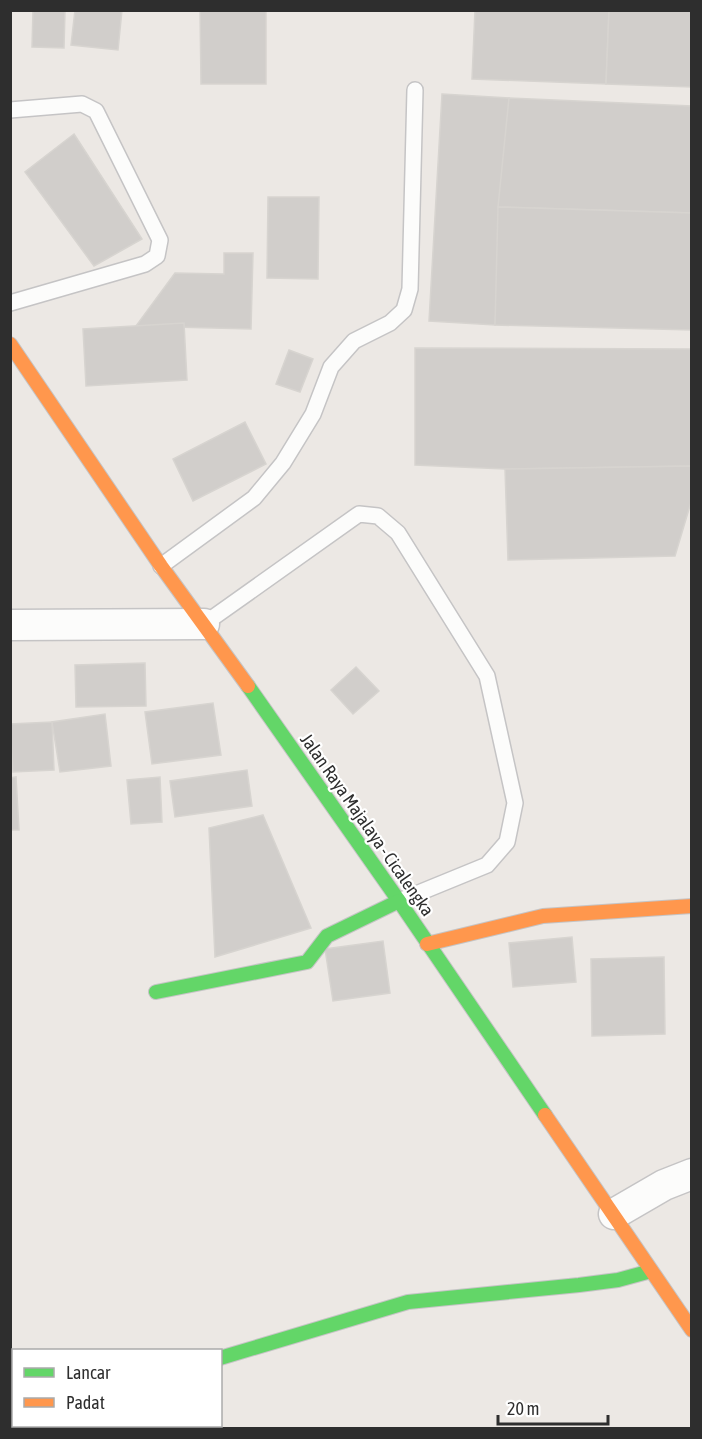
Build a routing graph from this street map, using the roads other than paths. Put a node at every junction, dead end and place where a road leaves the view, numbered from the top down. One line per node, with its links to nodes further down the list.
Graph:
1 (415, 90): 5 (lane)
2 (10, 110): 3 (lane)
3 (10, 303)
4 (10, 344): 5 (main road, Jalan Raya Majalaya - Cicalengka)
5 (161, 566): 6 (main road, Jalan Raya Majalaya - Cicalengka)
6 (204, 624): 7 (street); 8 (main road, Jalan Raya Majalaya - Cicalengka); 8 (lane)
7 (10, 625)
8 (399, 901): 10 (main road, Jalan Raya Majalaya - Cicalengka); 11 (main road)
9 (692, 906): 10 (main road)
10 (427, 944): 13 (main road, Jalan Raya Majalaya - Cicalengka)
11 (156, 992)
12 (692, 1174): 13 (street)
13 (614, 1214): 14 (main road, Jalan Raya Majalaya - Cicalengka)
14 (651, 1270): 15 (main road, Jalan Raya Majalaya - Cicalengka); 16 (main road)
15 (692, 1330)
16 (222, 1357)

